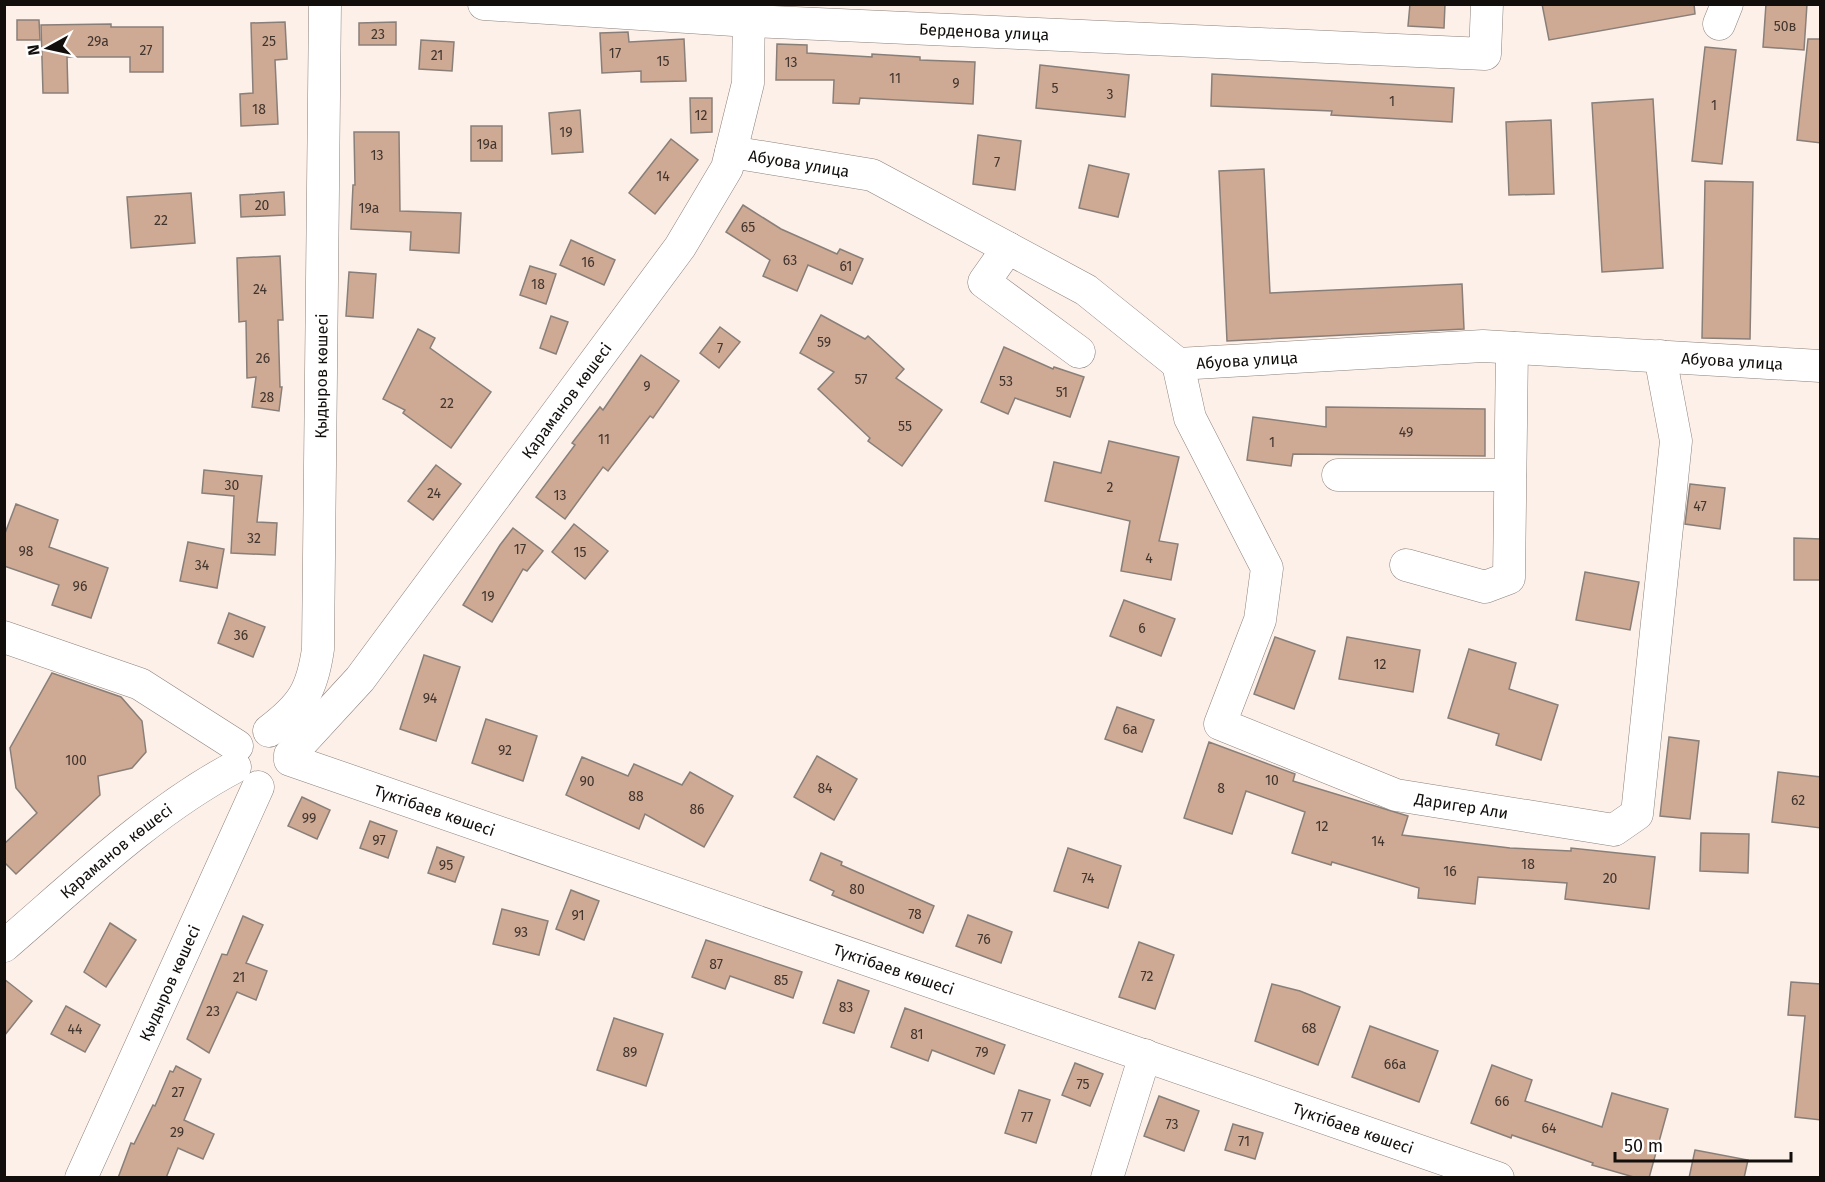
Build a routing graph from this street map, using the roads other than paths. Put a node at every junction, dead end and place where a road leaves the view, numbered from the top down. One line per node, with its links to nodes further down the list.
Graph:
1 (325, 4): 17 (street, Қыдыров көшесі)
2 (484, 4): 4 (street, Берденова улица)
3 (1487, 4): 5 (street, Берденова улица)
4 (749, 13): 5 (street, Берденова улица); 6 (street, Қараманов көшесі)
5 (936, 17)
6 (731, 152): 7 (street, Абуова улица); 18 (street, Қараманов көшесі)
7 (1008, 248): 9 (street); 11 (street, Абуова улица)
8 (1512, 348): 10 (street, Абуова улица); 11 (street, Абуова улица); 14 (street)
9 (1079, 352)
10 (1660, 356): 11 (street, Даригер Али); 12 (street, Абуова улица)
11 (1178, 364)
12 (1821, 366)
13 (1338, 475): 14 (street)
14 (1510, 475): 15 (street)
15 (1406, 566)
16 (4, 637): 20 (street)
17 (318, 649): 18 (street); 19 (street, Қыдыров көшесі)
18 (360, 679): 21 (street, Қараманов көшесі)
19 (269, 731): 20 (street); 21 (street)
20 (236, 756): 22 (street); 23 (street, Қараманов көшесі)
21 (290, 757): 22 (street); 24 (street, Түктібаев көшесі)
22 (258, 787): 25 (street, Қыдыров көшесі)
23 (4, 946)
24 (1145, 1055): 26 (street); 27 (street, Түктібаев көшесі)
25 (81, 1178)
26 (1107, 1178)
27 (1498, 1178)

